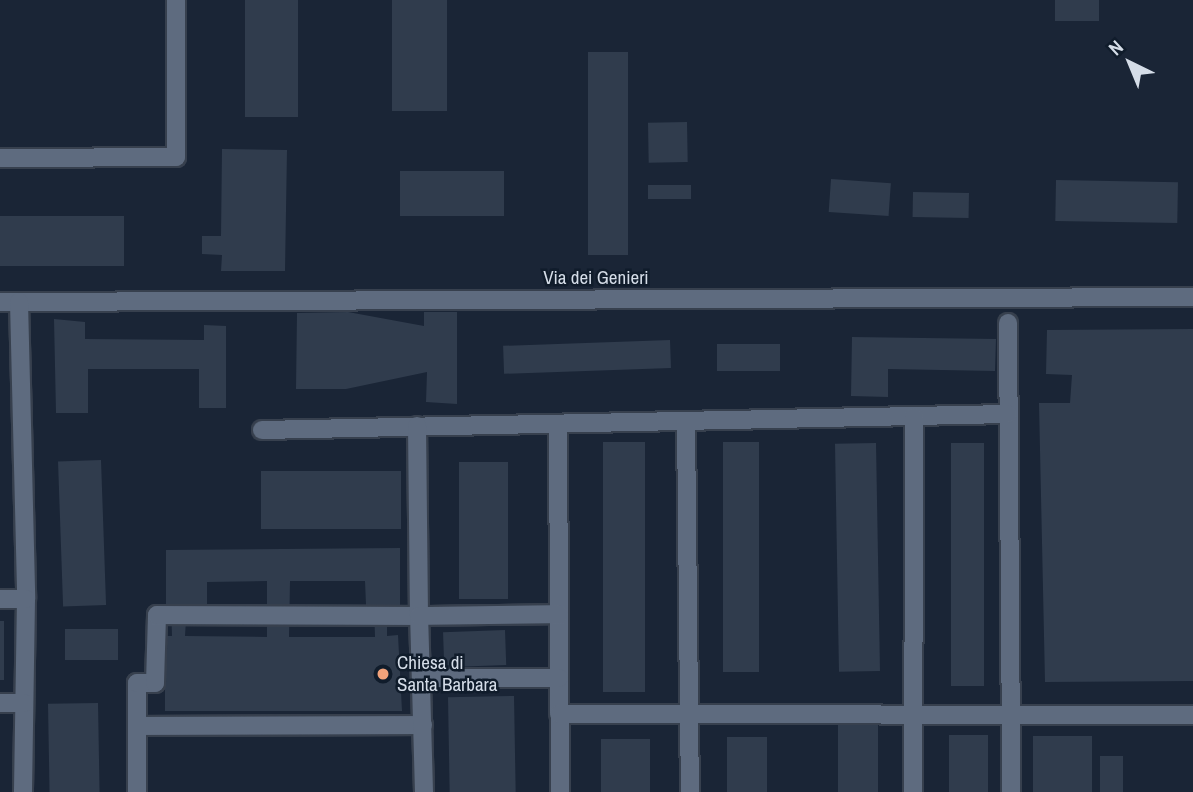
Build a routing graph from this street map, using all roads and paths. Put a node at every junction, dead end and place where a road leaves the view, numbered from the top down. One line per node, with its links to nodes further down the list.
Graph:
1 (176, 0): 2 (street)
2 (0, 158)
3 (1193, 297): 5 (street, Via dei Genieri)
4 (0, 302): 5 (street, Via dei Genieri)
5 (19, 302): 14 (street)
6 (1008, 323): 7 (street)
7 (1008, 415): 8 (street); 24 (street)
8 (914, 416): 9 (street); 23 (street)
9 (686, 421): 10 (street); 21 (street)
10 (558, 424): 11 (street); 15 (street)
11 (417, 426): 12 (street); 16 (street)
12 (262, 429)
13 (0, 599): 14 (street)
14 (26, 599): 20 (street)
15 (559, 614): 16 (street); 18 (street)
16 (419, 615): 17 (street); 27 (street)
17 (421, 678): 18 (street); 26 (street)
18 (559, 678): 22 (street)
19 (0, 703): 20 (street)
20 (24, 703): 28 (street)
21 (690, 713): 22 (street); 23 (street); 32 (street)
22 (559, 714): 31 (street)
23 (912, 714): 24 (street); 33 (street)
24 (1012, 714): 25 (street); 34 (street)
25 (1193, 715)
26 (423, 725): 27 (street); 30 (street)
27 (137, 726): 29 (street)
28 (23, 792)
29 (137, 792)
30 (424, 792)
31 (560, 792)
32 (690, 792)
33 (913, 792)
34 (1011, 792)

